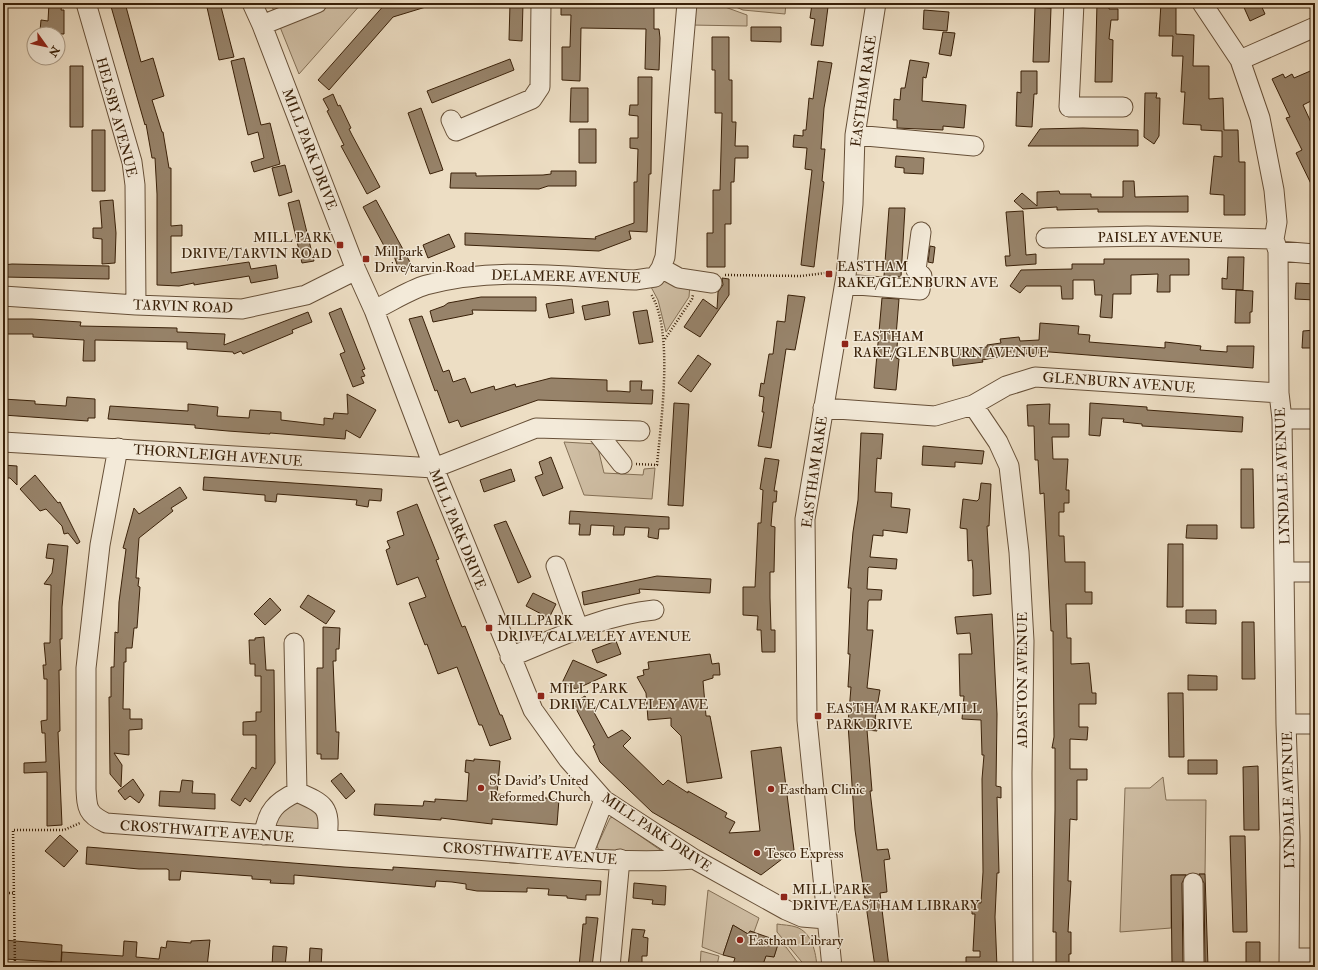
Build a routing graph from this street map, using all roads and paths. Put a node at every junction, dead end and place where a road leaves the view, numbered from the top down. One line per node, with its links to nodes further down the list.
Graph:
1 (86, 3): 26 (street, HELSBY AVENUE)
2 (252, 3): 9 (street, MILL PARK DRIVE)
3 (317, 3): 9 (street)
4 (541, 3): 13 (street)
5 (687, 3): 20 (street, DELAMERE AVENUE)
6 (876, 3): 14 (street, EASTHAM RAKE)
7 (1074, 3): 12 (street)
8 (1202, 3): 11 (street, LYNDALE AVENUE)
9 (262, 25): 21 (street, MILL PARK DRIVE)
10 (1315, 27): 11 (street)
11 (1240, 60): 18 (street, LYNDALE AVENUE)
12 (1123, 107)
13 (456, 132)
14 (855, 135): 15 (street); 24 (street, EASTHAM RAKE)
15 (974, 146)
16 (921, 232): 24 (street)
17 (1046, 238): 18 (street, PAISLEY AVENUE)
18 (1276, 245): 19 (street, PAISLEY AVENUE); 29 (street, LYNDALE AVENUE)
19 (1315, 254)
20 (661, 268): 22 (street); 23 (street, DELAMERE AVENUE)
21 (356, 270): 26 (street, TARVIN ROAD); 27 (street, MILL PARK DRIVE)
22 (710, 279): 24 (path); 28 (path)
23 (643, 280): 27 (street, DELAMERE AVENUE); 28 (path)
24 (845, 280): 31 (street, EASTHAM RAKE)
25 (3, 296): 26 (street, TARVIN ROAD)
26 (136, 305)
27 (374, 310): 39 (street, MILL PARK DRIVE)
28 (665, 340): 38 (path)
29 (1278, 393): 30 (street, GLENBURN AVENUE); 32 (street, LYNDALE AVENUE)
30 (973, 405): 31 (street, GLENBURN AVENUE); 66 (street, ADASTON AVENUE)
31 (823, 408): 60 (street, EASTHAM RAKE)
32 (1282, 419): 33 (street); 41 (street, LYNDALE AVENUE)
33 (1315, 420)
34 (595, 430): 35 (street); 38 (street); 39 (street)
35 (640, 431)
36 (3, 442): 37 (street, THORNLEIGH AVENUE)
37 (118, 448): 39 (street, THORNLEIGH AVENUE); 51 (street)
38 (622, 464)
39 (434, 468): 46 (street, MILL PARK DRIVE)
40 (556, 566): 44 (street)
41 (1285, 572): 42 (street); 47 (street, LYNDALE AVENUE)
42 (1315, 572)
43 (654, 610): 44 (street)
44 (578, 630): 46 (street)
45 (294, 643): 49 (street)
46 (510, 657): 50 (street, MILL PARK DRIVE)
47 (1286, 724): 48 (street); 62 (street, LYNDALE AVENUE)
48 (1315, 724)
49 (297, 792): 52 (street); 53 (street)
50 (604, 800): 54 (street); 56 (street, MILL PARK DRIVE)
51 (93, 817): 52 (street, CROSTHWAITE AVENUE); 59 (path)
52 (264, 836): 53 (street, CROSTHWAITE AVENUE)
53 (327, 839): 54 (street, CROSTHWAITE AVENUE)
54 (582, 857): 55 (street, CROSTHWAITE AVENUE)
55 (620, 859): 56 (street, CROSTHWAITE AVENUE); 64 (street)
56 (694, 859): 60 (street, MILL PARK DRIVE)
57 (1193, 883): 67 (street)
58 (3, 893): 59 (path)
59 (13, 893): 63 (path)
60 (826, 919): 65 (street, EASTHAM RAKE)
61 (1315, 958): 62 (street)
62 (1289, 963)
63 (15, 967)
64 (610, 967)
65 (832, 967)
66 (1023, 967)
67 (1194, 967)

